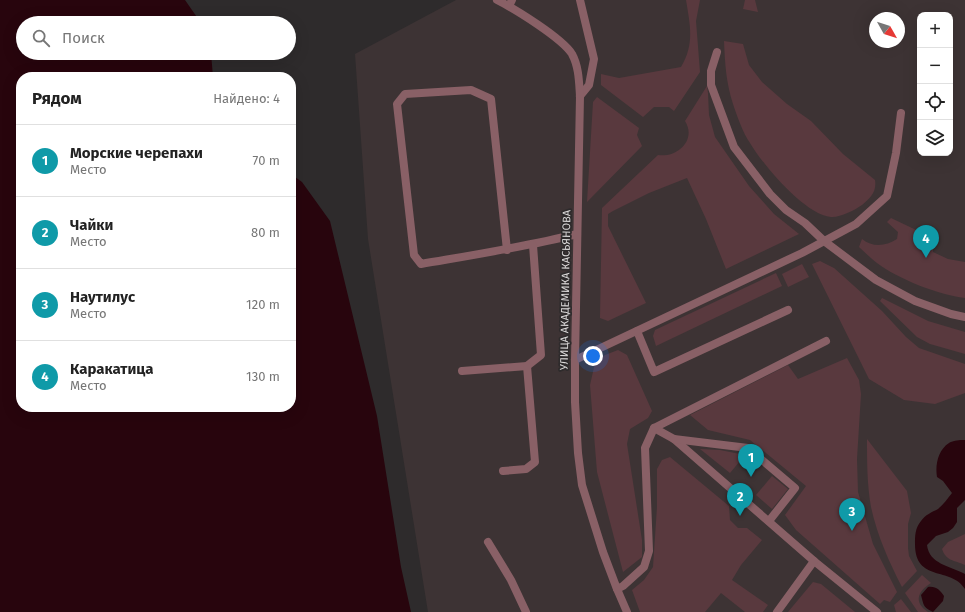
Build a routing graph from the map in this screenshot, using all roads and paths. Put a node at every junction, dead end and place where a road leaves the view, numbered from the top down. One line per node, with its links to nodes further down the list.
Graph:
1 (497, 0): 3 (street, УЛИЦА АКАДЕМИКА КАСЬЯНОВА)
2 (580, 0): 5 (street)
3 (511, 3): 5 (street, УЛИЦА АКАДЕМИКА КАСЬЯНОВА)
4 (717, 52): 8 (street)
5 (580, 96): 7 (street, УЛИЦА АКАДЕМИКА КАСЬЯНОВА)
6 (902, 113): 8 (street)
7 (576, 234): 9 (street); 15 (street, УЛИЦА АКАДЕМИКА КАСЬЯНОВА)
8 (824, 241): 12 (street); 13 (street)
9 (533, 245): 10 (street); 16 (street)
10 (507, 250): 10 (street)
11 (788, 310): 13 (street)
12 (965, 317)
13 (637, 331): 15 (street)
14 (826, 341): 18 (street)
15 (574, 360): 24 (street, УЛИЦА АКАДЕМИКА КАСЬЯНОВА)
16 (527, 366): 17 (street); 20 (street)
17 (462, 371)
18 (654, 428): 19 (street); 24 (street)
19 (674, 439): 21 (street); 21 (street)
20 (503, 471)
21 (769, 521): 23 (street)
22 (488, 542): 25 (street)
23 (814, 561): 27 (street); 28 (street)
24 (616, 589): 26 (street, УЛИЦА АКАДЕМИКА КАСЬЯНОВА)
25 (526, 612)
26 (627, 612)
27 (777, 612)
28 (877, 612)

